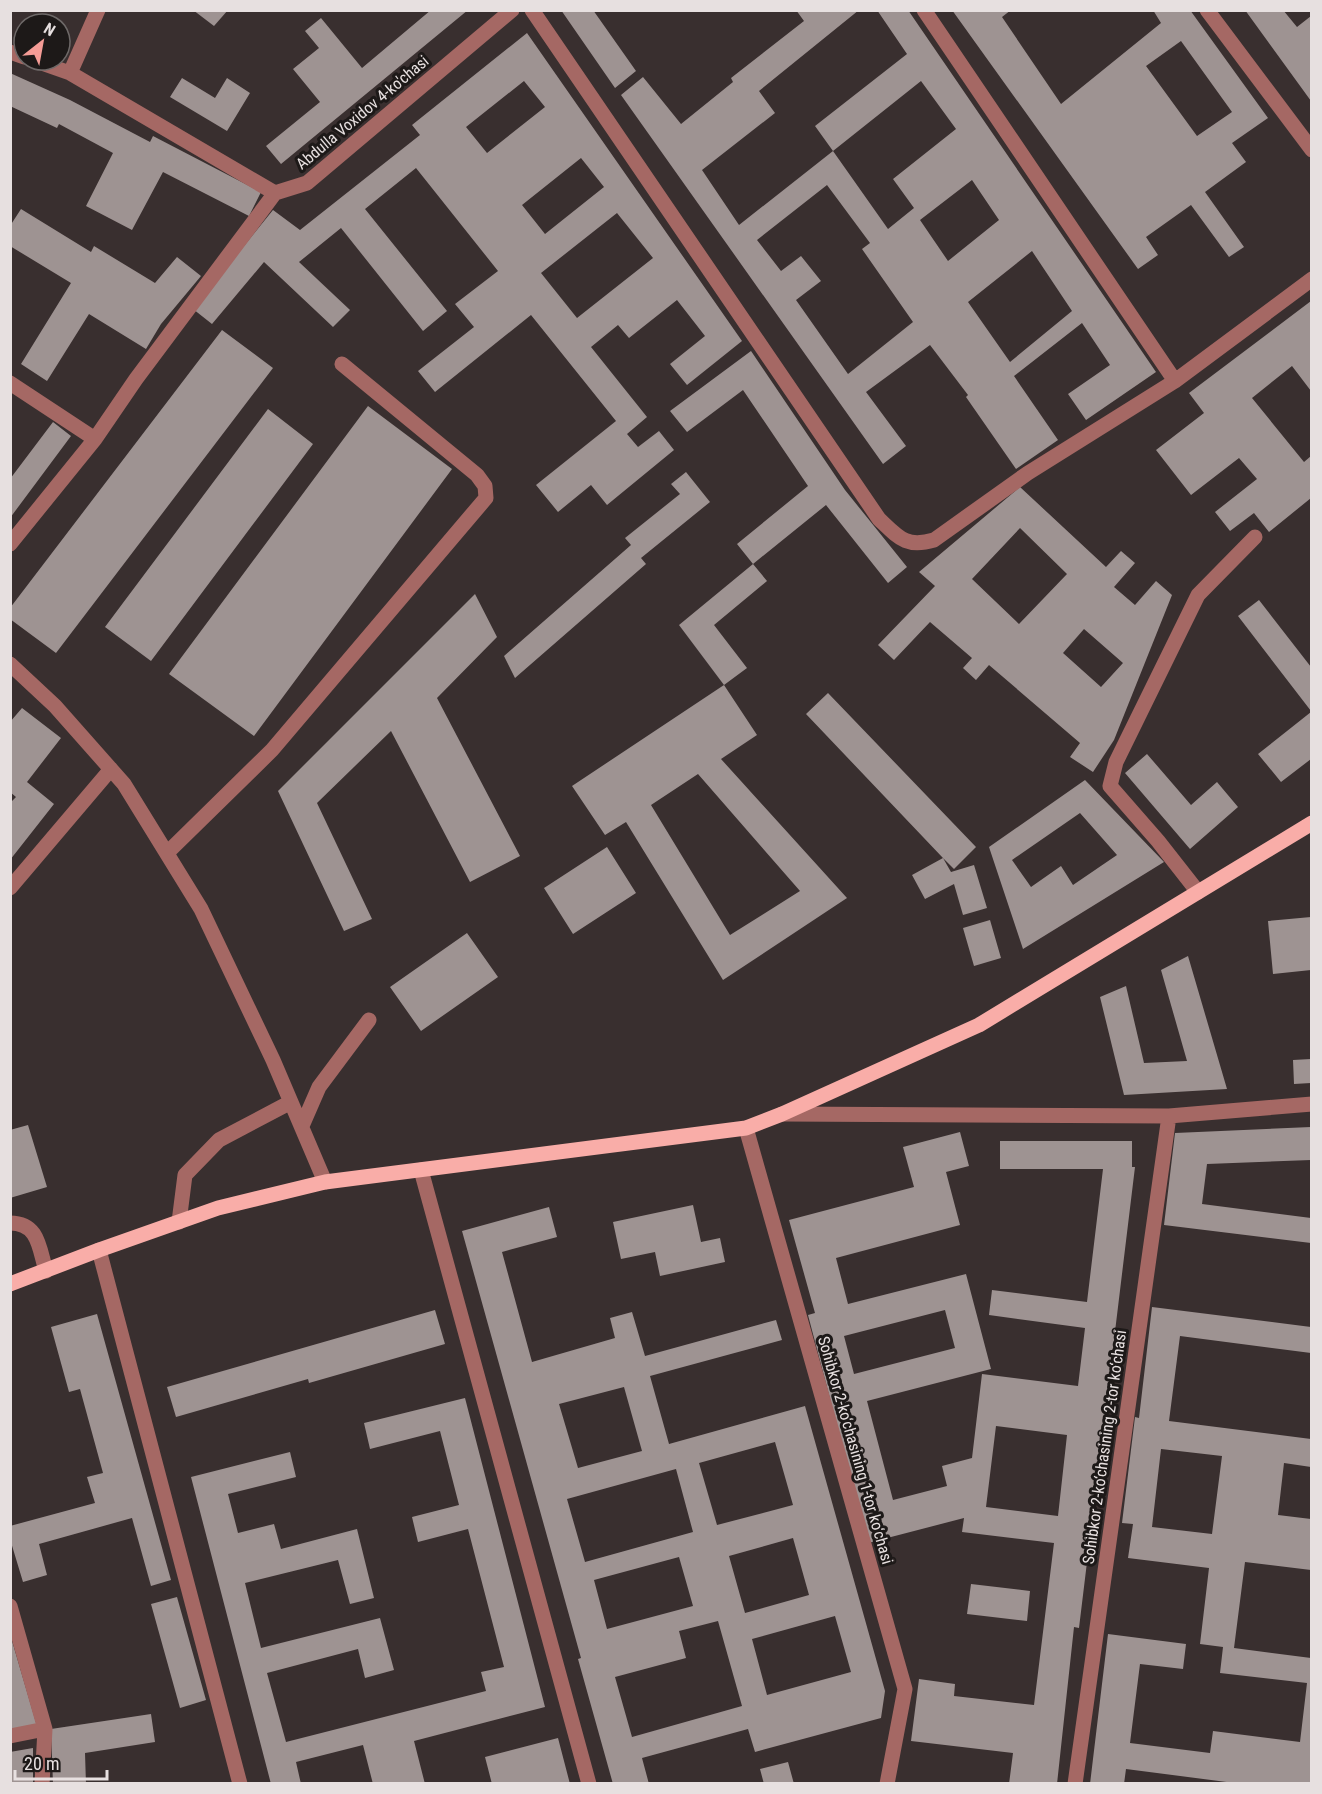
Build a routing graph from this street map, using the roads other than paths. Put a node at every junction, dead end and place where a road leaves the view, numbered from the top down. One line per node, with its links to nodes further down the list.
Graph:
1 (98, 10): 7 (street)
2 (512, 10): 9 (street, Abdulla Voxidov 4-ko'chasi)
3 (532, 10): 12 (street)
4 (924, 10): 12 (street)
5 (1207, 10): 8 (street)
6 (67, 72): 7 (street)
7 (70, 73): 9 (street)
8 (1311, 150)
9 (275, 193): 14 (street)
10 (1311, 279): 12 (street)
11 (342, 364): 20 (street)
12 (1175, 381)
13 (10, 383): 14 (street)
14 (95, 439): 16 (street)
15 (1255, 537): 22 (street)
16 (10, 544)
17 (10, 664): 18 (street)
18 (111, 769): 20 (street); 21 (street)
19 (1311, 823): 22 (main road)
20 (167, 853): 24 (street)
21 (10, 888)
22 (1197, 892): 26 (main road)
23 (369, 1020): 28 (street)
24 (291, 1102): 28 (street); 32 (street)
25 (1311, 1104): 27 (street)
26 (782, 1114): 27 (street); 29 (main road)
27 (1168, 1116): 44 (street, Sohibkor 2-ko‘chasining 2-tor ko‘chasi)
28 (302, 1126): 31 (street)
29 (746, 1128): 30 (main road); 43 (street, Sohibkor 2-ko‘chasining 1-tor ko‘chasi)
30 (421, 1170): 31 (main road); 42 (street)
31 (325, 1182): 32 (main road)
32 (179, 1222): 34 (main road)
33 (10, 1223): 35 (street)
34 (99, 1250): 35 (main road); 41 (street)
35 (46, 1271): 36 (main road)
36 (10, 1284)
37 (10, 1606): 38 (street)
38 (45, 1729): 39 (street); 40 (street)
39 (10, 1736)
40 (42, 1784)
41 (240, 1784)
42 (589, 1784)
43 (887, 1784)
44 (1076, 1784)

